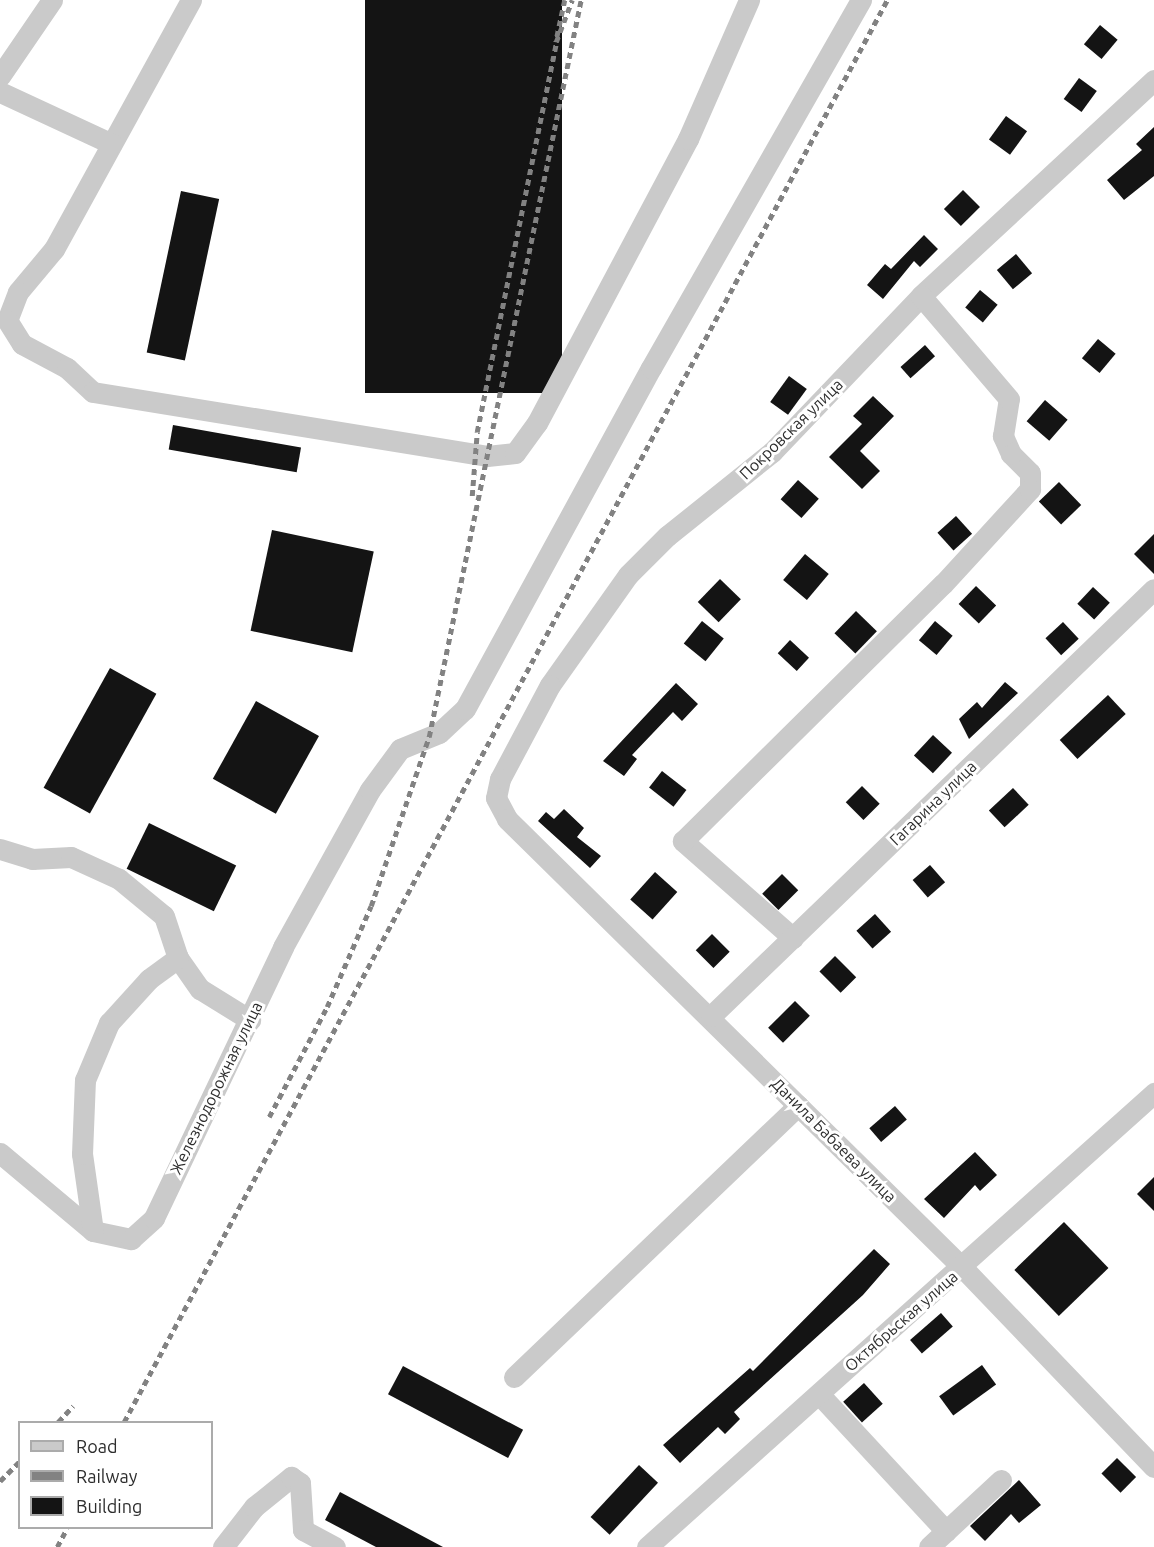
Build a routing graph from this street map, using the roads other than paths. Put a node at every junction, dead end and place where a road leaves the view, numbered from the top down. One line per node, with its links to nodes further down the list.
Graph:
1 (52, 0): 5 (street)
2 (191, 0): 8 (street)
3 (749, 0): 8 (street)
4 (861, 0): 16 (street, Железнодорожная улица)
5 (0, 76)
6 (1154, 80): 9 (street, Покровская улица)
7 (0, 92): 8 (street)
8 (112, 144)
9 (921, 296): 11 (street, Покровская улица); 13 (street)
10 (1154, 589): 13 (street, Гагарина улица)
11 (507, 819): 15 (street, Данила Бабаева улица)
12 (0, 849): 14 (street)
13 (794, 938): 15 (street, Гагарина улица)
14 (178, 958): 16 (street); 20 (street)
15 (711, 1016): 18 (street, Данила Бабаева улица)
16 (249, 1020): 20 (street, Железнодорожная улица)
17 (1154, 1093): 21 (street, Октябрьская улица)
18 (798, 1106): 21 (street, Данила Бабаева улица); 22 (street)
19 (0, 1154): 20 (street, Железнодорожная улица)
20 (93, 1231)
21 (962, 1267): 23 (street, Октябрьская улица); 24 (street, Данила Бабаева улица)
22 (514, 1377)
23 (819, 1394): 26 (street); 29 (street, Октябрьская улица)
24 (1150, 1455)
25 (1001, 1480): 26 (street)
26 (946, 1531): 30 (street)
27 (222, 1547): 28 (street)
28 (334, 1547)
29 (647, 1547)
30 (929, 1547)

